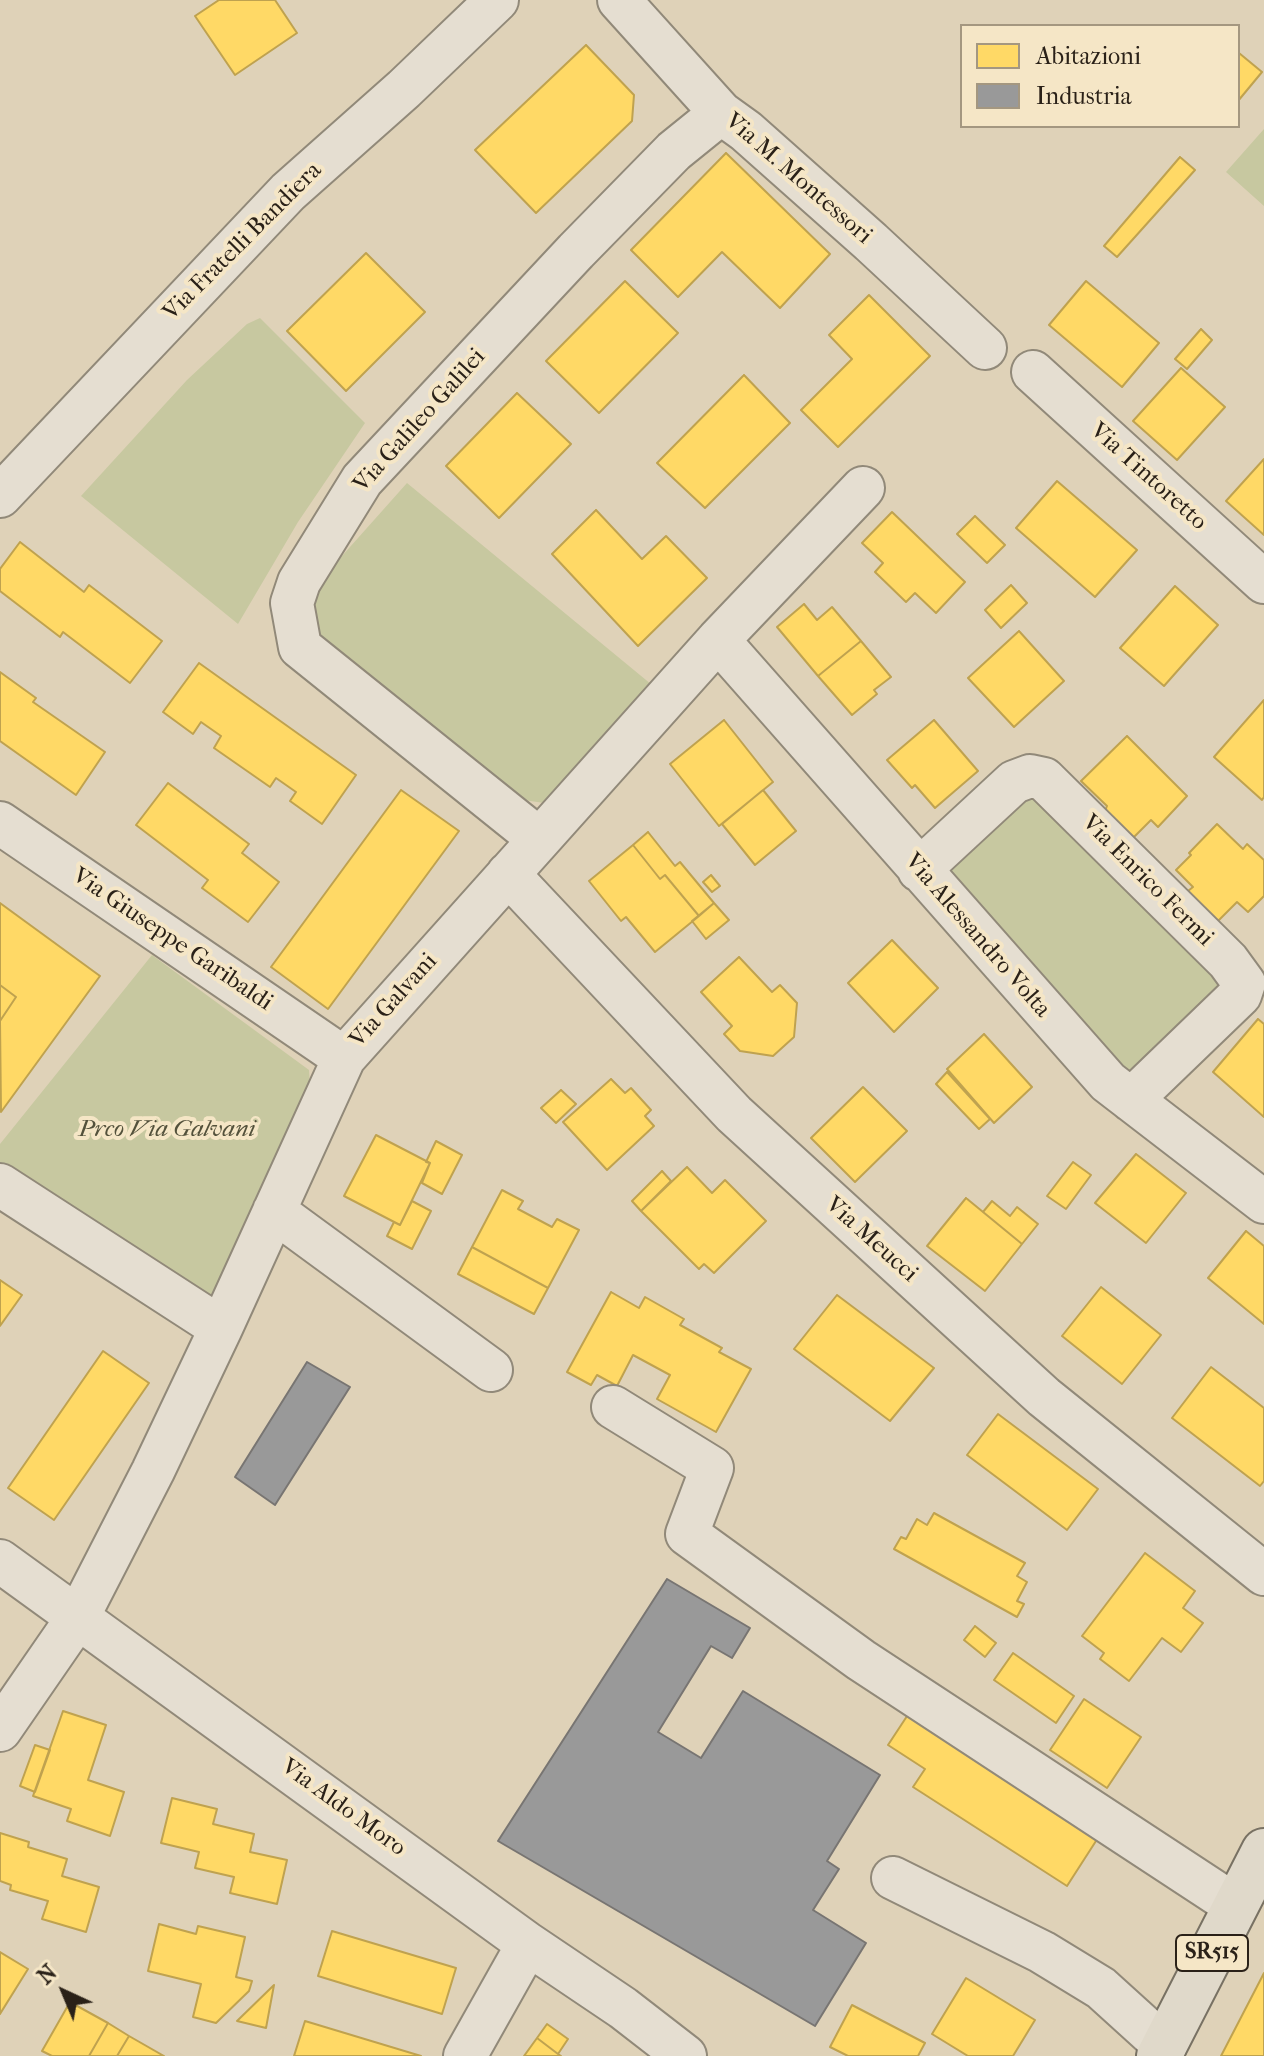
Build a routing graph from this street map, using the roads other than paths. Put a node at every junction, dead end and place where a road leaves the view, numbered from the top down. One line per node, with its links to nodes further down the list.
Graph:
1 (497, 0): 7 (street, Via Fratelli Bandiera)
2 (619, 0): 3 (street, Via M. Montessori)
3 (721, 113): 4 (street, Via M. Montessori); 11 (street, Via Galileo Galilei)
4 (985, 348)
5 (1033, 372): 8 (street, Via Tintoretto)
6 (863, 488): 9 (street, Via Galvani)
7 (0, 496)
8 (1264, 582)
9 (718, 640): 11 (street, Via Galvani); 12 (street, Via Alessandro Volta)
10 (0, 823): 14 (street, Via Giuseppe Garibaldi)
11 (539, 839): 13 (street, Via Galvani)
12 (919, 870): 15 (street, Via Alessandro Volta); 15 (street, Via Enrico Fermi)
13 (508, 874): 14 (street, Via Galvani); 23 (street, Via Meucci)
14 (344, 1058): 18 (street, Via Galvani)
15 (1131, 1100): 17 (street, Via Alessandro Volta)
16 (0, 1185): 19 (street)
17 (1264, 1202)
18 (274, 1211): 19 (street, Via Galvani); 20 (street)
19 (221, 1328): 24 (street, Via Galvani)
20 (491, 1370)
21 (613, 1407): 28 (street)
22 (0, 1561): 24 (street, Via Aldo Moro)
23 (1264, 1574)
24 (78, 1617): 25 (street, Via Galvani); 29 (street, Via Aldo Moro)
25 (0, 1730)
26 (1264, 1851): 28 (main road, SR515)
27 (893, 1878): 30 (street)
28 (1236, 1906): 30 (main road, SR515)
29 (528, 1944): 31 (street); 32 (street, Via Aldo Moro)
30 (1162, 2051)
31 (465, 2056)
32 (685, 2056)

